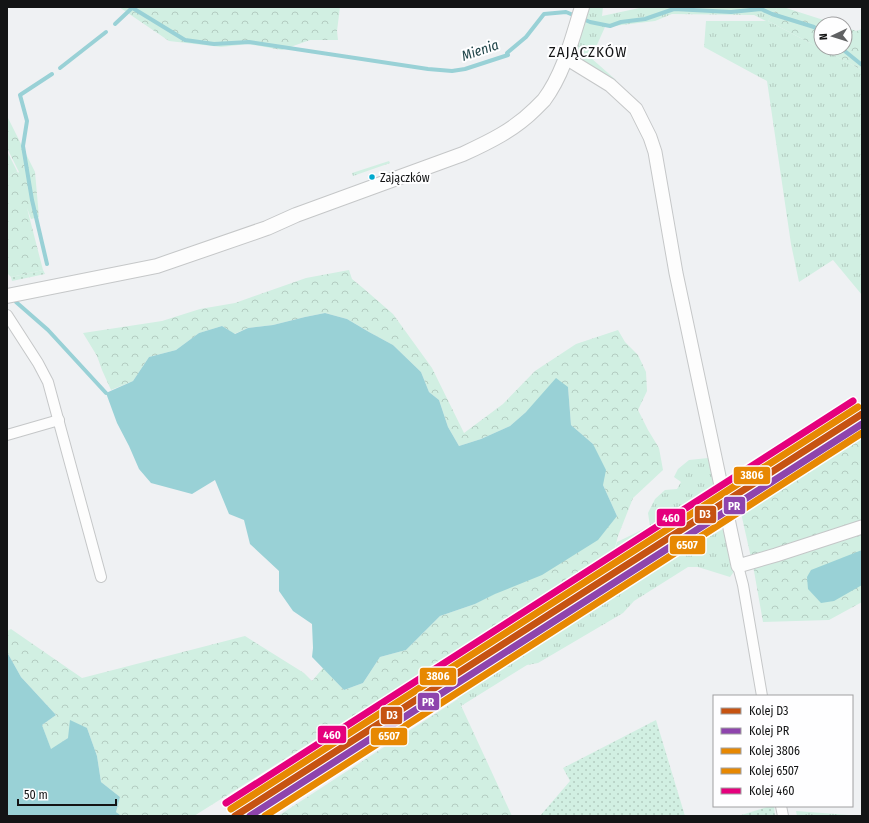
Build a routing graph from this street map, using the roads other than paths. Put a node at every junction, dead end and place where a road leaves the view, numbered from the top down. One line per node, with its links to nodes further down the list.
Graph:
1 (582, 7): 2 (main road)
2 (566, 58): 3 (main road); 8 (street)
3 (7, 296)
4 (7, 315): 5 (street)
5 (59, 420): 6 (street); 9 (street)
6 (7, 435)
7 (862, 527): 8 (street)
8 (738, 566): 10 (street)
9 (100, 577)
10 (762, 695)

